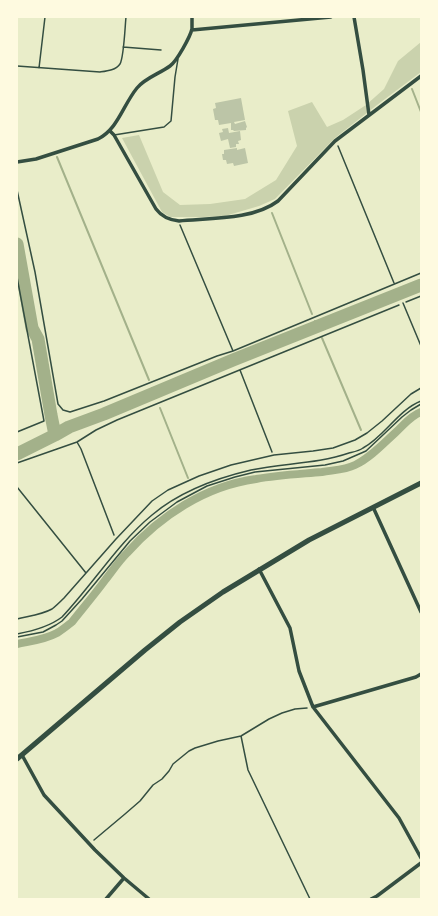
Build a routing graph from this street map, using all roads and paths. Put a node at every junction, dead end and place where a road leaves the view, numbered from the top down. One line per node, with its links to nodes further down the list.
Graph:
1 (45, 17): 11 (lane)
2 (126, 17): 7 (lane)
3 (192, 17): 6 (street)
4 (331, 17): 6 (street)
5 (354, 17): 13 (street)
6 (192, 30): 9 (street)
7 (123, 47): 8 (lane); 11 (lane)
8 (161, 50)
9 (178, 58): 14 (street); 15 (lane)
10 (17, 66): 11 (lane)
11 (39, 68)
12 (421, 76): 13 (street)
13 (369, 115): 16 (street)
14 (110, 130): 15 (street); 17 (street)
15 (114, 136): 19 (street)
16 (335, 141): 19 (street); 22 (path)
17 (17, 162)
18 (17, 190): 26 (path)
19 (179, 221): 26 (path)
20 (421, 273): 22 (path)
21 (17, 277): 31 (path)
22 (395, 283): 26 (path)
23 (421, 296): 24 (path)
24 (403, 303): 25 (lane); 27 (path)
25 (421, 346)
26 (233, 351)
27 (240, 370): 32 (path); 33 (path)
28 (421, 388): 33 (lane)
29 (421, 401): 43 (path)
30 (421, 404): 44 (path)
31 (17, 432)
32 (77, 442): 34 (path); 38 (path)
33 (274, 455): 38 (lane)
34 (17, 463)
35 (421, 483): 37 (main road)
36 (17, 487): 40 (lane)
37 (373, 507): 39 (main road); 41 (street)
38 (116, 539): 40 (lane)
39 (259, 569): 46 (street); 48 (main road)
40 (86, 573): 42 (lane)
41 (421, 612)
42 (17, 619)
43 (17, 634)
44 (17, 637)
45 (421, 674): 46 (street)
46 (313, 707): 47 (path); 51 (street)
47 (242, 736): 50 (path); 56 (path)
48 (22, 755): 49 (main road); 50 (street)
49 (17, 759)
50 (89, 844): 53 (street)
51 (421, 858)
52 (421, 863): 57 (street)
53 (124, 878): 54 (street); 55 (street)
54 (106, 899)
55 (149, 899)
56 (310, 899)
57 (371, 899)

